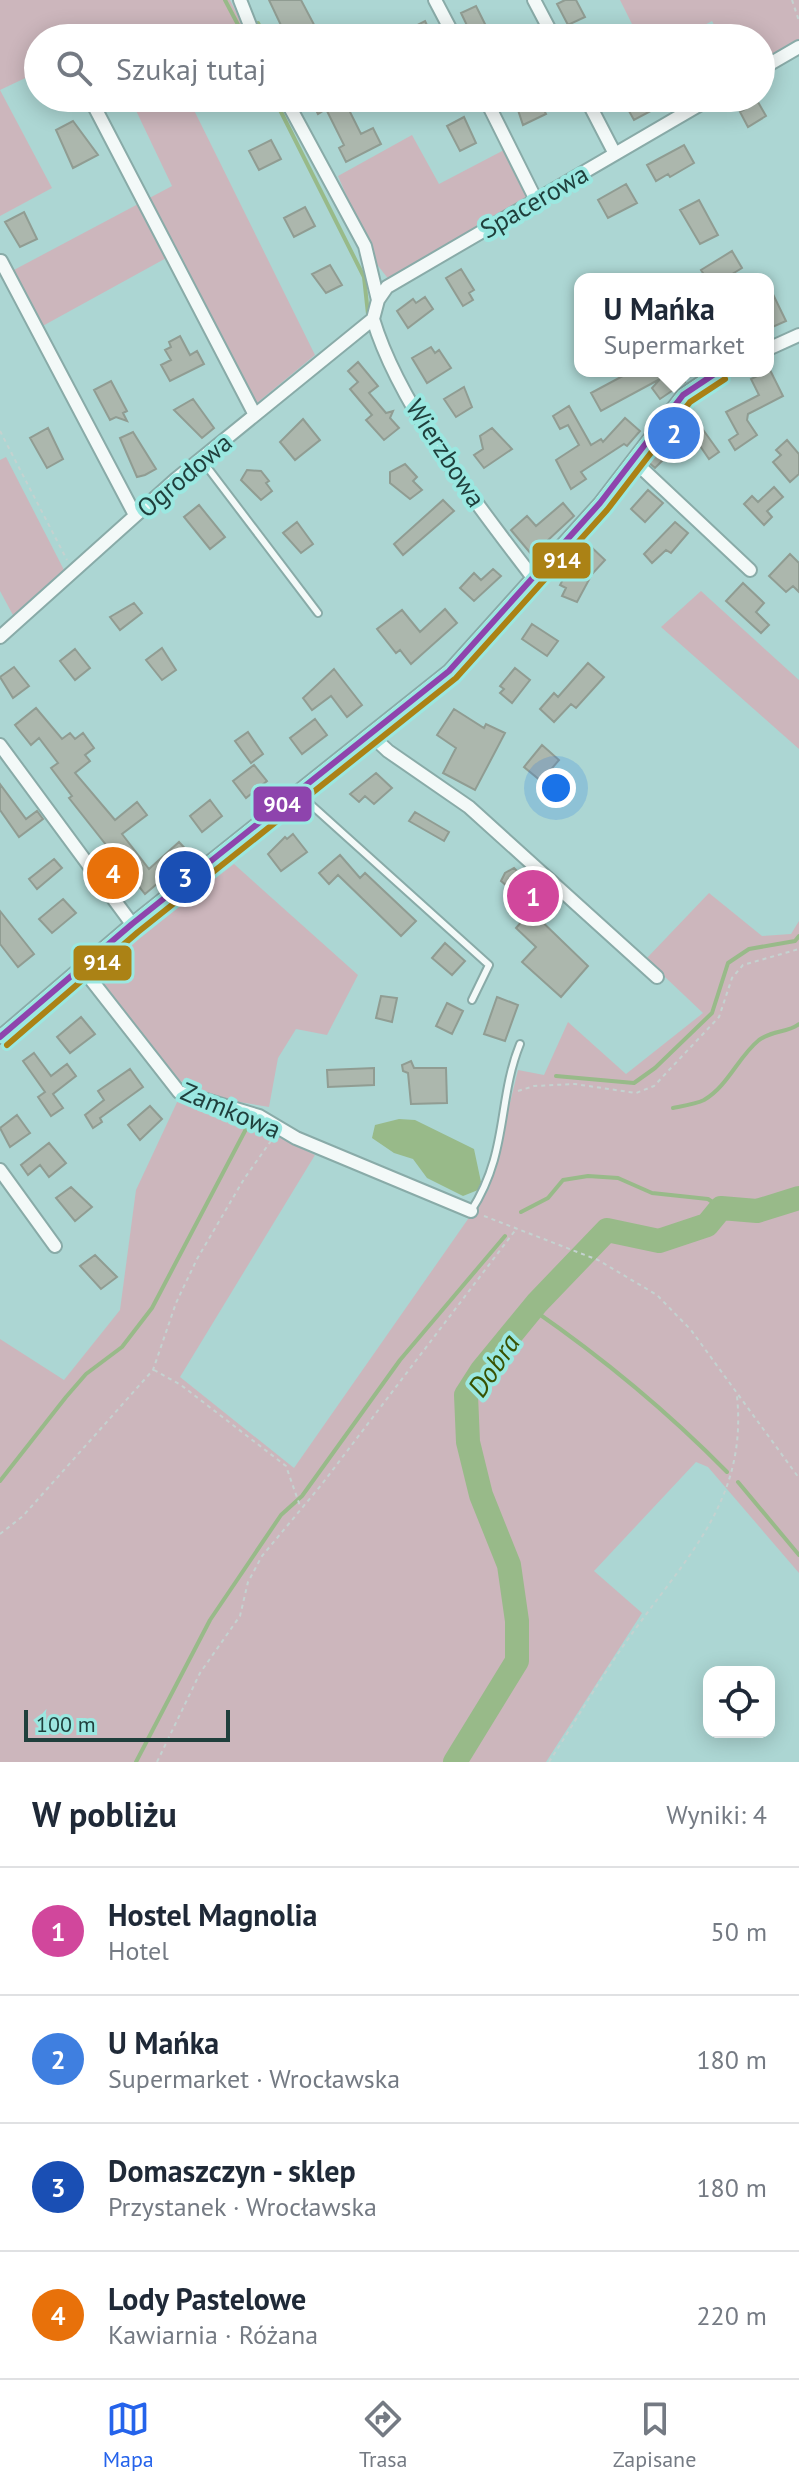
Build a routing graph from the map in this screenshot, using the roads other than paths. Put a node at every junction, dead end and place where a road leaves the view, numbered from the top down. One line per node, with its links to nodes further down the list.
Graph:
1 (240, 0): 4 (street)
2 (435, 0): 5 (street)
3 (534, 0): 6 (street)
4 (249, 24)
5 (448, 24)
6 (547, 24)
7 (795, 49): 8 (street); 9 (street)
8 (775, 61)
9 (799, 65)
10 (97, 112): 23 (street)
11 (293, 112): 18 (street)
12 (492, 112): 16 (street)
13 (593, 112): 15 (street)
14 (687, 112): 15 (street, Spacerowa)
15 (615, 154): 16 (street, Spacerowa)
16 (536, 200): 18 (street, Spacerowa)
17 (1, 261): 26 (street)
18 (378, 300): 19 (street)
19 (373, 319): 23 (street, Ogrodowa); 28 (street, Wierzbowa)
20 (799, 335): 21 (street)
21 (774, 346)
22 (710, 377): 25 (street)
23 (255, 415): 24 (street, Ogrodowa)
24 (201, 459): 26 (street, Ogrodowa); 29 (lane)
25 (633, 460): 27 (street); 28 (street)
26 (135, 515): 30 (street, Ogrodowa)
27 (750, 570)
28 (534, 579): 31 (street)
29 (318, 613)
30 (0, 637)
31 (372, 736): 35 (street); 38 (street)
32 (0, 745): 33 (street)
33 (11, 764): 34 (street); 36 (street)
34 (0, 773)
35 (298, 793): 36 (street); 39 (lane)
36 (132, 924): 37 (street)
37 (82, 968): 40 (street); 43 (street, Zamkowa)
38 (657, 977)
39 (472, 1000)
40 (0, 1037)
41 (520, 1044): 43 (lane)
42 (0, 1170): 44 (street)
43 (471, 1211)
44 (55, 1246)

